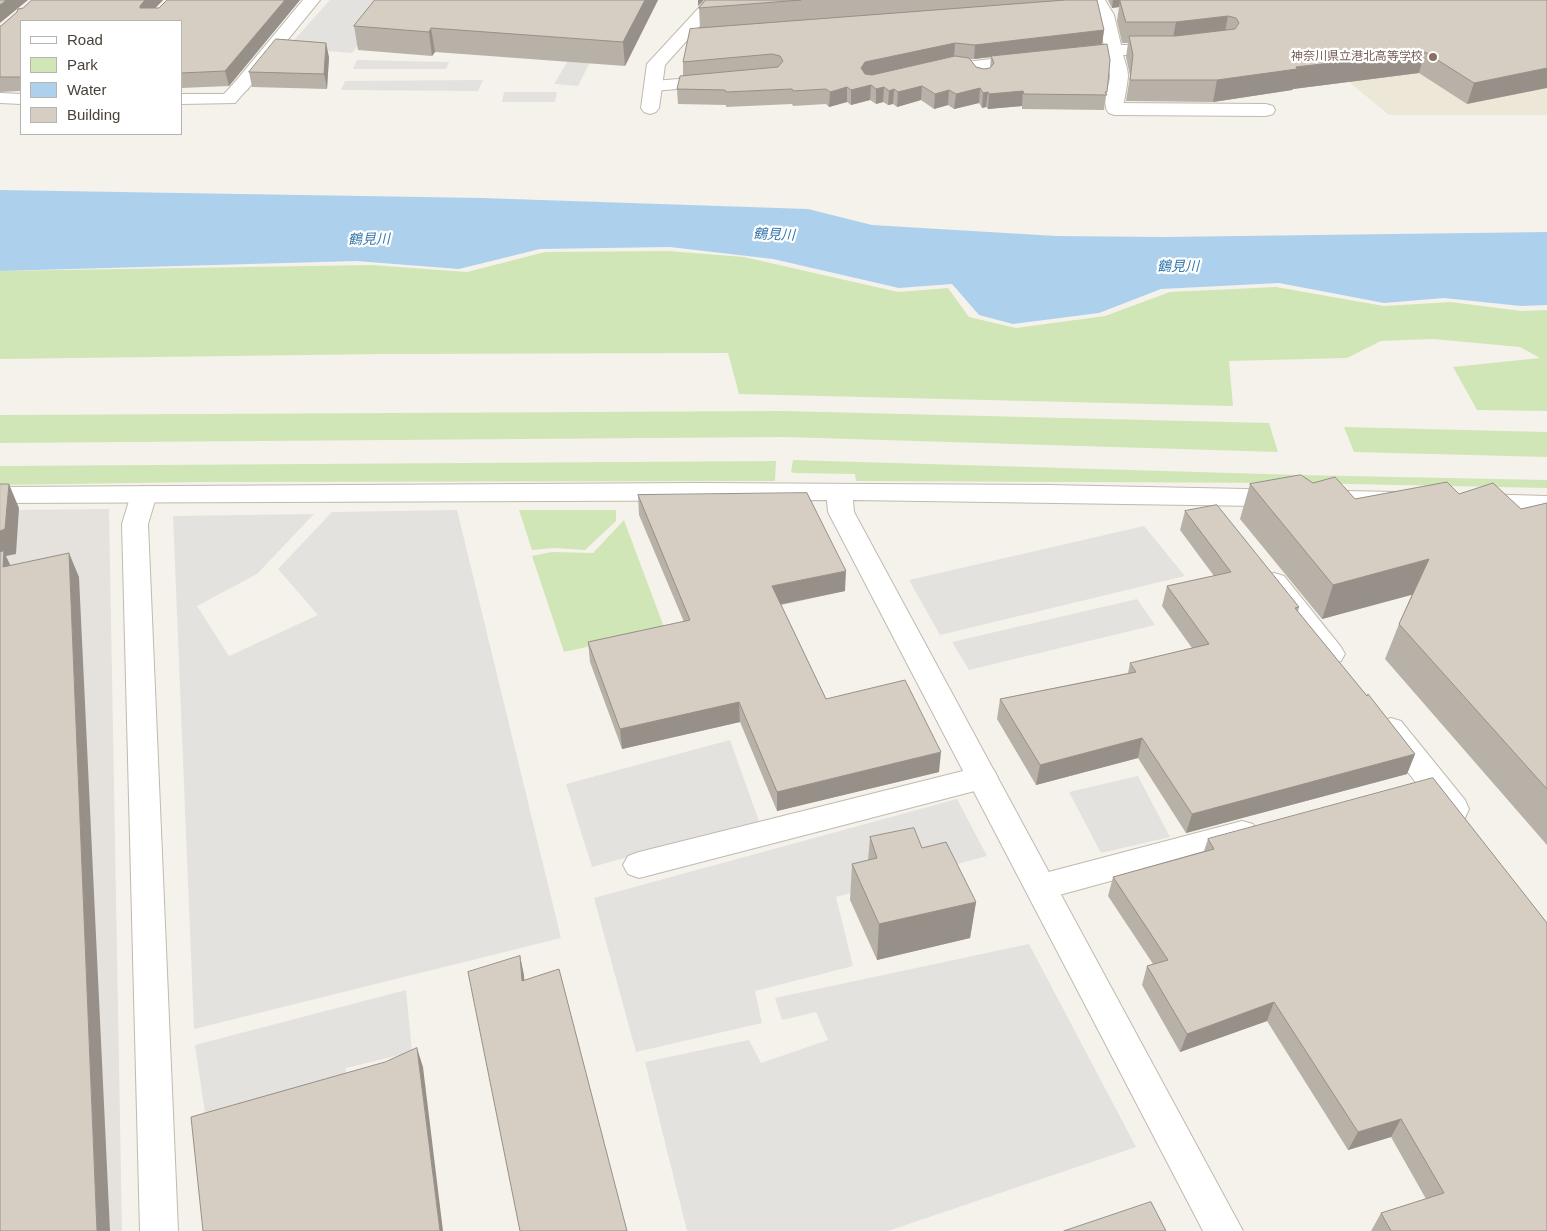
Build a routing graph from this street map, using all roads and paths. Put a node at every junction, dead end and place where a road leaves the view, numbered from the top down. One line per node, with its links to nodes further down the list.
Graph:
1 (312, 0): 17 (street)
2 (715, 0): 7 (street)
3 (1082, 7): 4 (street)
4 (1101, 7): 5 (street); 9 (street)
5 (1124, 13)
6 (708, 35): 7 (street)
7 (680, 37): 14 (street)
8 (1181, 49): 9 (street)
9 (1115, 50): 10 (street); 19 (street)
10 (1058, 56)
11 (1040, 58): 12 (street)
12 (917, 72)
13 (733, 80): 14 (street)
14 (654, 86): 18 (street)
15 (0, 98): 16 (street)
16 (20, 98)
17 (182, 99)
18 (650, 108)
19 (1266, 110)
20 (838, 492): 21 (street); 22 (street); 31 (street)
21 (144, 494): 23 (street); 36 (street)
22 (1205, 494): 24 (street); 27 (street)
23 (0, 495)
24 (1422, 500)
25 (1451, 501): 26 (street)
26 (1547, 504)
27 (1230, 526)
28 (1260, 564): 29 (street)
29 (1346, 673)
30 (1377, 712): 33 (street)
31 (983, 778): 34 (street); 35 (street)
32 (1270, 825): 35 (street)
33 (1469, 827)
34 (639, 865)
35 (1041, 887): 37 (street)
36 (159, 1231)
37 (1224, 1231)

